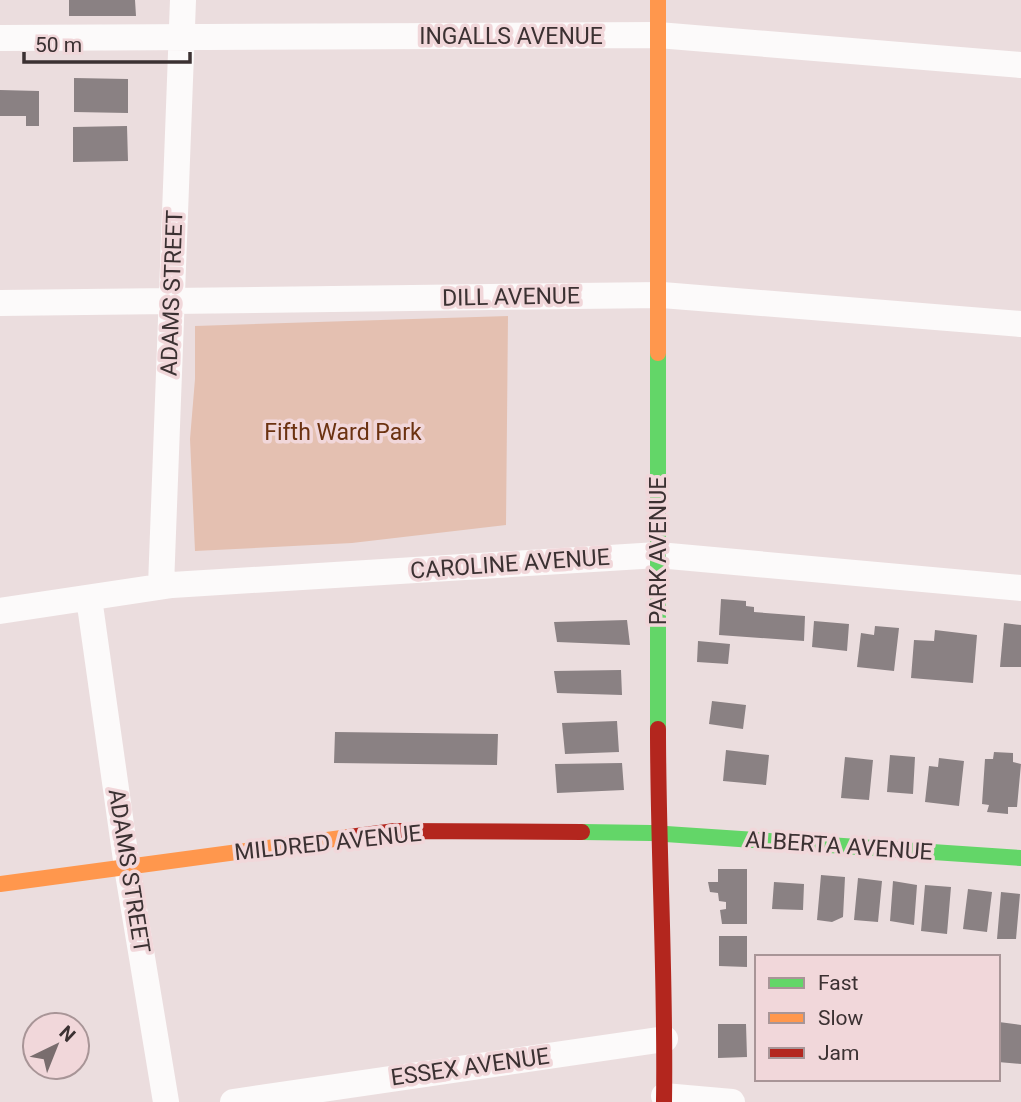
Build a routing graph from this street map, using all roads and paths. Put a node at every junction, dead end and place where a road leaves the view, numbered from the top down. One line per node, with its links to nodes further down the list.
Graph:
1 (183, 0): 4 (street, ADAMS STREET)
2 (658, 0): 3 (street, PARK AVENUE)
3 (658, 35): 4 (street, INGALLS AVENUE); 6 (street, INGALLS AVENUE); 7 (street, PARK AVENUE)
4 (182, 37): 5 (street, INGALLS AVENUE); 8 (street, ADAMS STREET)
5 (0, 38)
6 (1021, 65)
7 (657, 295): 8 (street, DILL AVENUE); 10 (street, DILL AVENUE); 11 (street, PARK AVENUE)
8 (172, 301): 9 (street, DILL AVENUE); 12 (street, ADAMS STREET)
9 (0, 303)
10 (1021, 324)
11 (658, 555): 12 (street, CAROLINE AVENUE); 13 (street, CAROLINE AVENUE); 16 (street, PARK AVENUE)
12 (161, 586): 14 (street, CAROLINE AVENUE)
13 (1021, 588)
14 (89, 598): 15 (street, CAROLINE AVENUE); 18 (street, ADAMS STREET)
15 (0, 611)
16 (658, 834): 17 (street, ALBERTA AVENUE); 18 (street, MILDRED AVENUE); 20 (street, PARK AVENUE)
17 (1021, 858)
18 (127, 867): 19 (street, MILDRED AVENUE); 22 (street, ADAMS STREET)
19 (0, 884)
20 (665, 1039): 21 (street, PARK AVENUE); 23 (street, ESSEX AVENUE)
21 (664, 1099): 24 (street)
22 (166, 1102)
23 (233, 1102)
24 (732, 1102)

